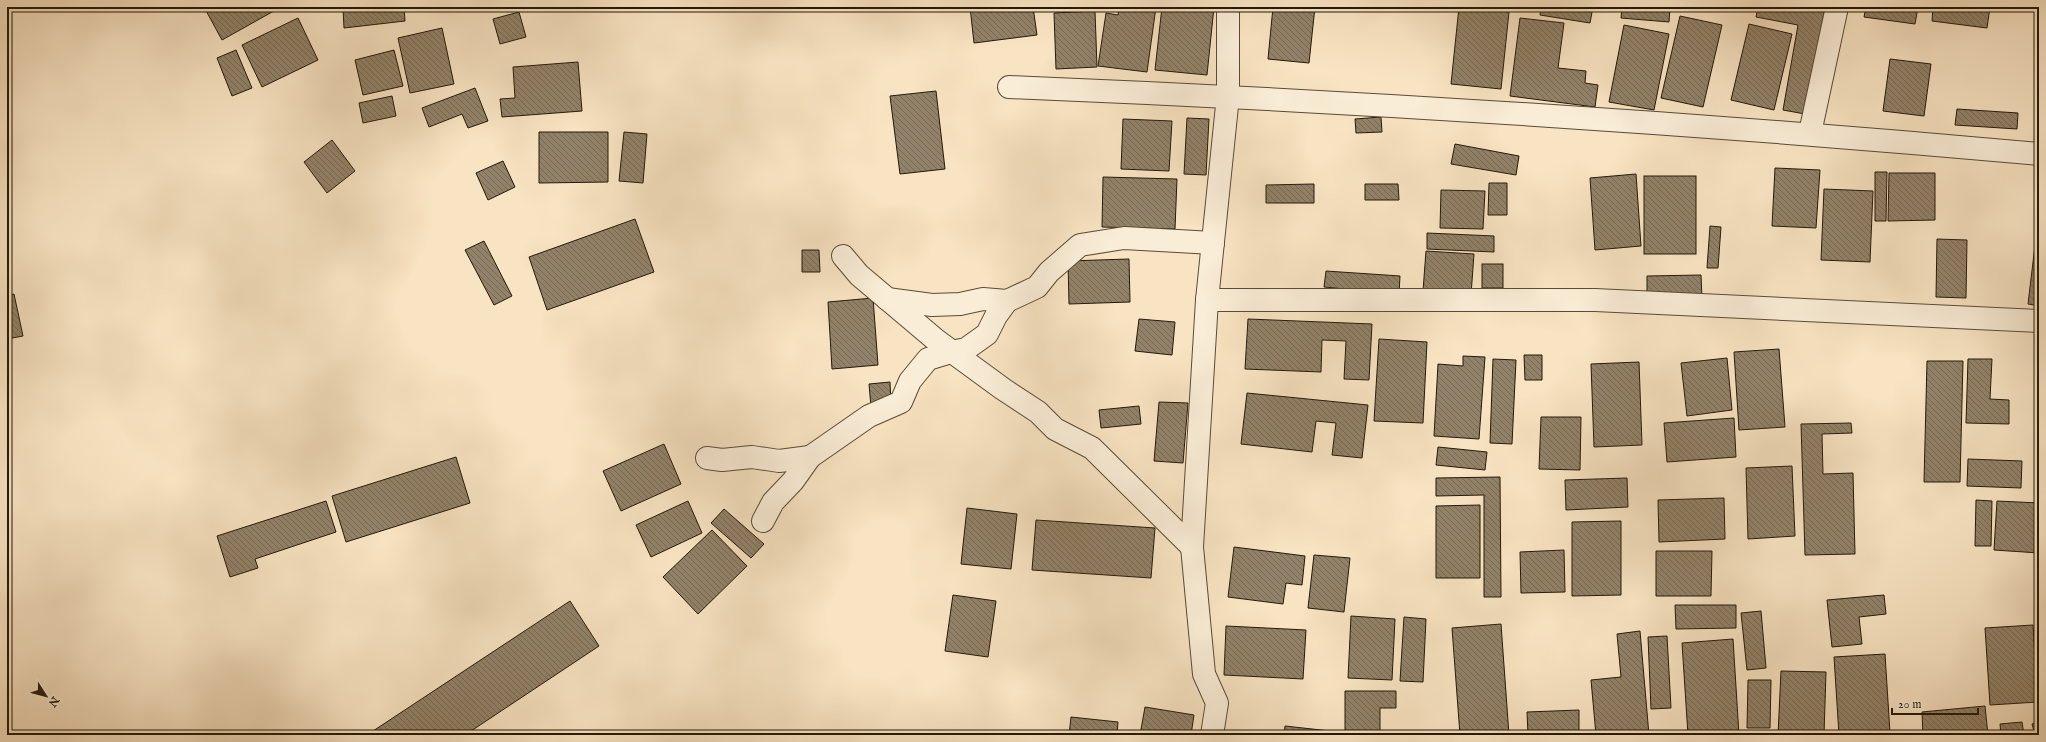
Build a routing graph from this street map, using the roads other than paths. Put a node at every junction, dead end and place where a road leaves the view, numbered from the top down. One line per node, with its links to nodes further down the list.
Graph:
1 (1228, 7): 4 (street)
2 (1837, 7): 5 (street)
3 (1009, 86): 4 (street)
4 (1228, 96): 5 (street); 7 (street)
5 (1810, 133): 6 (street)
6 (2039, 154)
7 (1213, 243): 10 (street); 11 (street)
8 (842, 256): 9 (street)
9 (887, 299): 11 (street); 13 (street)
10 (1207, 300): 12 (street); 17 (street)
11 (1007, 301): 13 (street)
12 (2039, 321)
13 (951, 352): 14 (street); 17 (street)
14 (810, 457): 15 (street); 16 (street)
15 (707, 458)
16 (763, 521)
17 (1192, 548): 18 (street)
18 (1212, 735)

